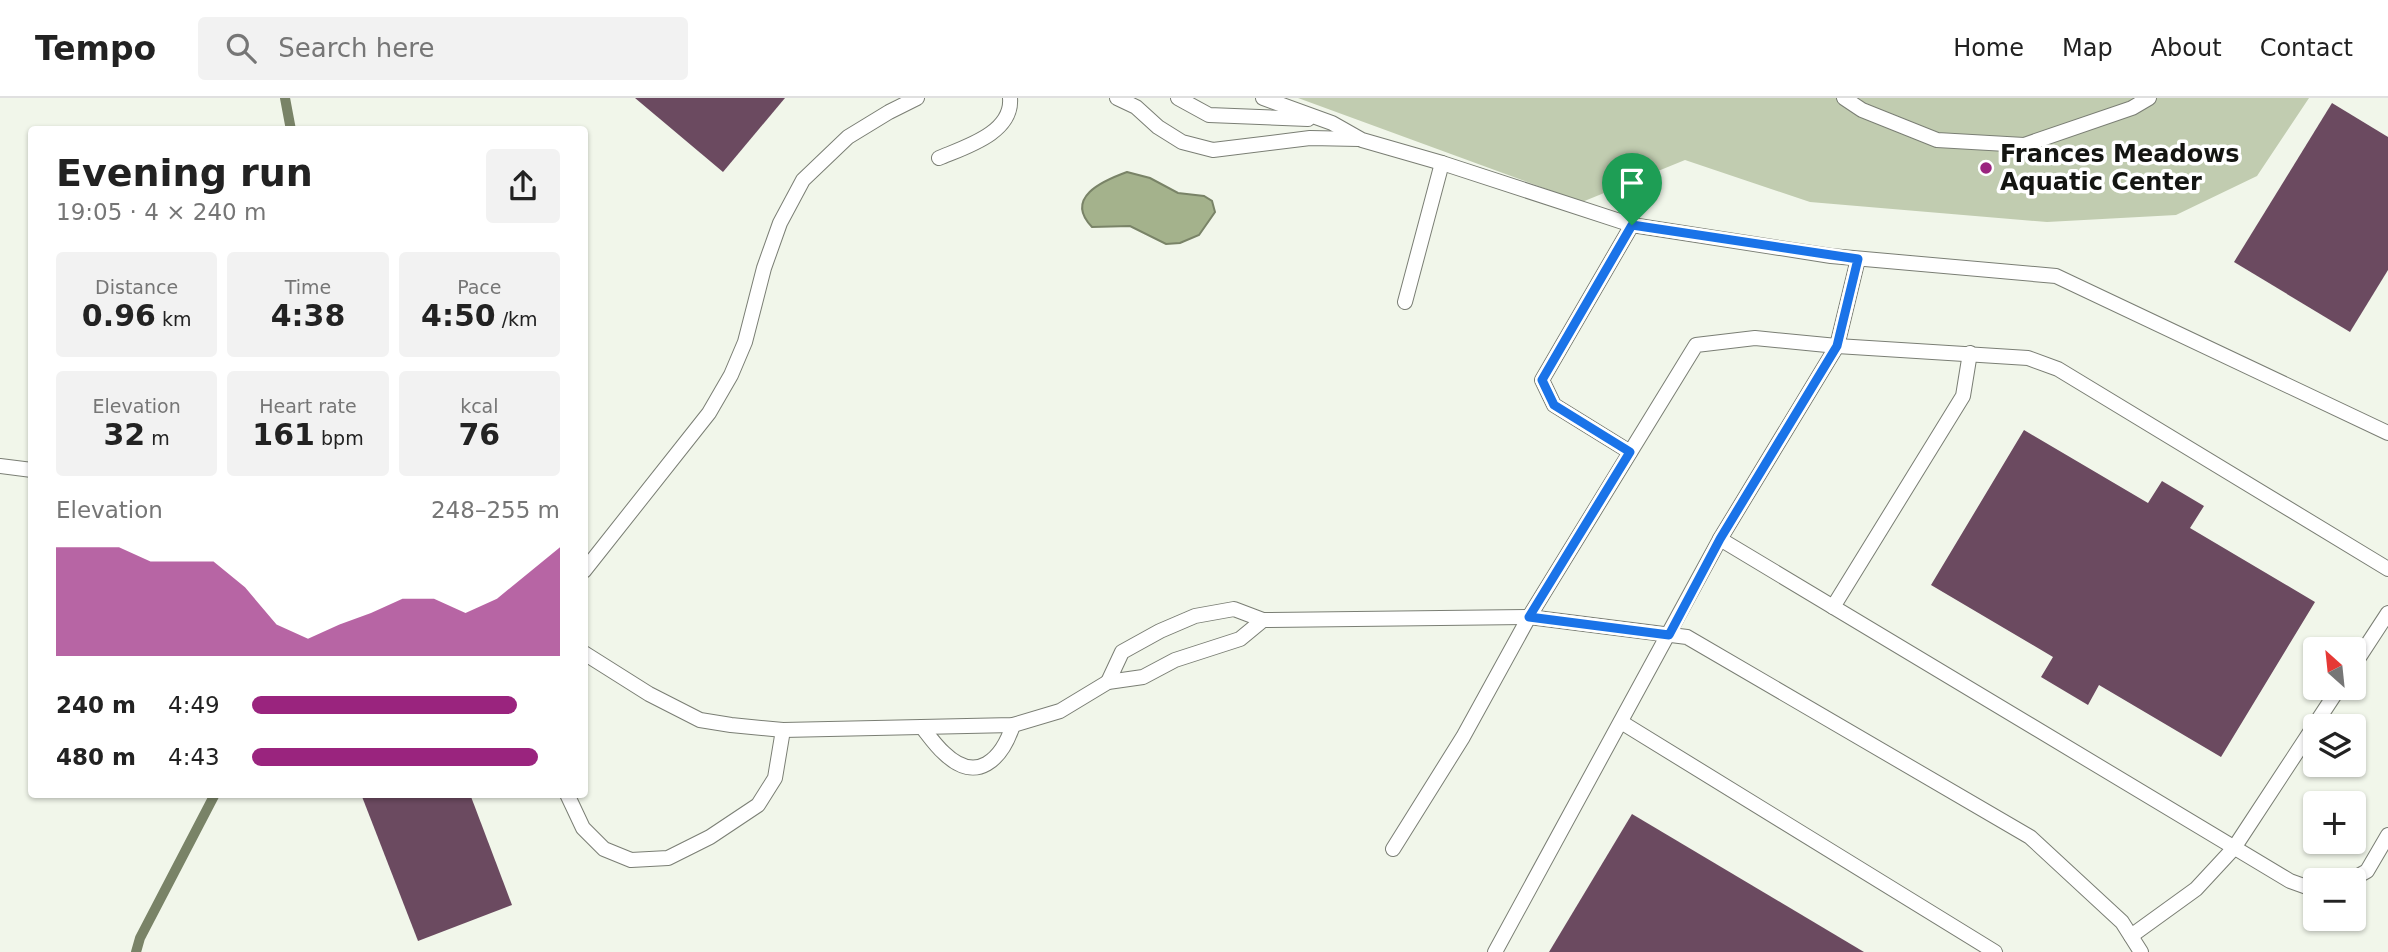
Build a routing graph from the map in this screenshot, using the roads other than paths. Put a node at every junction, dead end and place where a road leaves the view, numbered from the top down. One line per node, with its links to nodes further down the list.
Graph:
1 (919, 98): 22 (lane)
2 (1010, 98): 10 (lane)
3 (1117, 98): 9 (lane)
4 (1178, 98): 8 (lane)
5 (1263, 98): 8 (lane)
6 (1844, 98): 7 (lane)
7 (2149, 98)
8 (1323, 119): 9 (lane)
9 (1363, 140): 11 (lane)
10 (939, 158)
11 (1441, 163): 12 (lane); 14 (lane)
12 (1632, 225): 13 (lane); 18 (lane)
13 (1858, 259): 15 (lane); 17 (lane)
14 (1405, 302)
15 (1837, 346): 16 (lane); 18 (lane); 21 (lane)
16 (1970, 353): 23 (lane); 24 (lane)
17 (2388, 433)
18 (1630, 452): 26 (lane)
19 (0, 466): 20 (lane)
20 (28, 470)
21 (1720, 539): 24 (lane); 28 (lane)
22 (588, 566)
23 (2388, 569)
24 (1833, 607): 39 (lane)
25 (2388, 613): 29 (lane)
26 (1529, 617): 27 (lane); 28 (lane); 40 (lane)
27 (1263, 620): 31 (lane); 31 (lane)
28 (1669, 635): 33 (lane); 43 (lane)
29 (2366, 647)
30 (588, 656): 36 (lane)
31 (1108, 682): 34 (lane)
32 (2331, 700): 39 (lane)
33 (1621, 722): 44 (lane); 45 (lane)
34 (1013, 725): 35 (lane); 35 (lane)
35 (922, 727): 36 (lane)
36 (783, 730): 37 (lane)
37 (568, 798)
38 (2388, 835): 41 (lane)
39 (2234, 848): 42 (lane); 43 (lane)
40 (1393, 849)
41 (2366, 872)
42 (2303, 886)
43 (2130, 936): 46 (lane)
44 (1495, 952)
45 (1995, 952)
46 (2141, 952)

